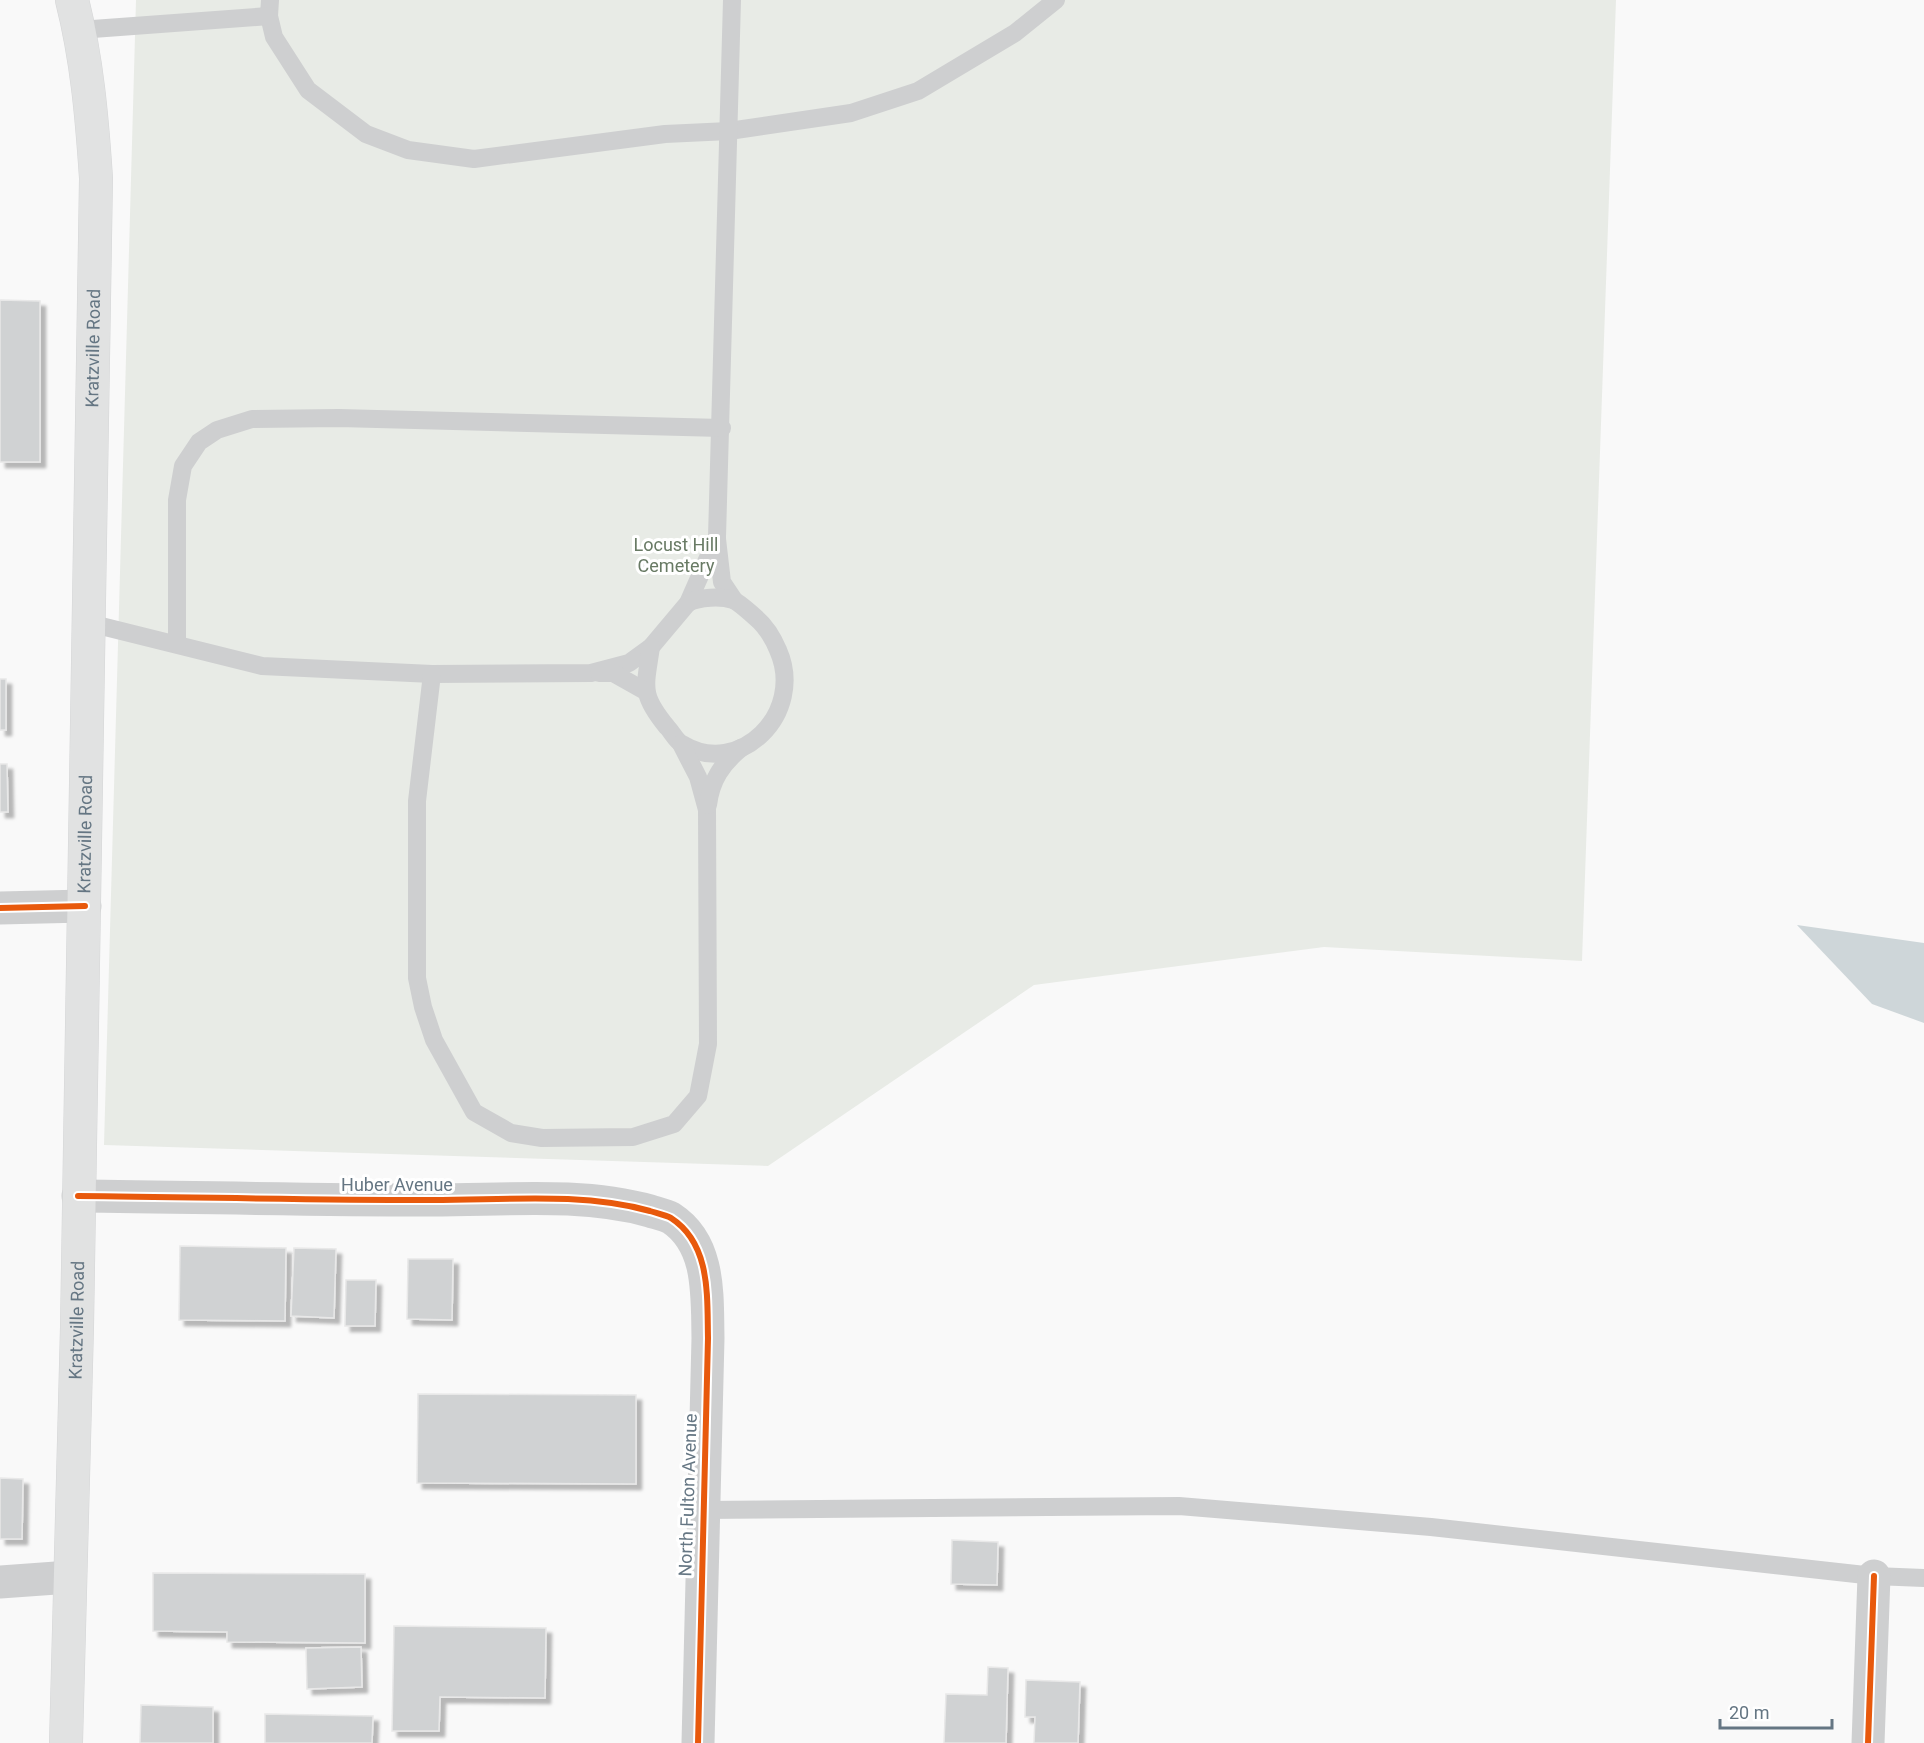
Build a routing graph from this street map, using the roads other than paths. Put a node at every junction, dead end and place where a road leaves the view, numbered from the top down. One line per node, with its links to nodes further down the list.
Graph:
1 (732, 0): 5 (lane)
2 (1056, 0): 5 (lane)
3 (269, 8): 4 (lane); 5 (lane)
4 (76, 15): 10 (main road, Kratzville Road)
5 (729, 131): 6 (lane)
6 (722, 428): 7 (lane); 11 (lane)
7 (717, 537): 8 (lane); 9 (lane)
8 (734, 600): 9 (lane); 17 (lane)
9 (688, 603): 12 (lane)
10 (89, 623): 11 (lane); 19 (main road, Kratzville Road)
11 (177, 644): 14 (lane)
12 (651, 647): 13 (lane); 15 (lane)
13 (591, 673): 14 (lane); 15 (lane)
14 (432, 674): 18 (lane)
15 (645, 691): 16 (lane)
16 (681, 744): 17 (lane); 18 (lane)
17 (742, 747): 18 (lane)
18 (707, 810)
19 (85, 906): 20 (street); 21 (main road, Kratzville Road)
20 (0, 908)
21 (78, 1196): 22 (street, Huber Avenue); 25 (main road, Kratzville Road)
22 (698, 1250): 23 (street, North Fulton Avenue)
23 (702, 1510): 24 (lane); 29 (street, North Fulton Avenue)
24 (1874, 1576): 26 (lane); 30 (street)
25 (70, 1577): 27 (street); 28 (main road, Kratzville Road)
26 (1924, 1578)
27 (0, 1582)
28 (66, 1743)
29 (698, 1743)
30 (1868, 1743)

